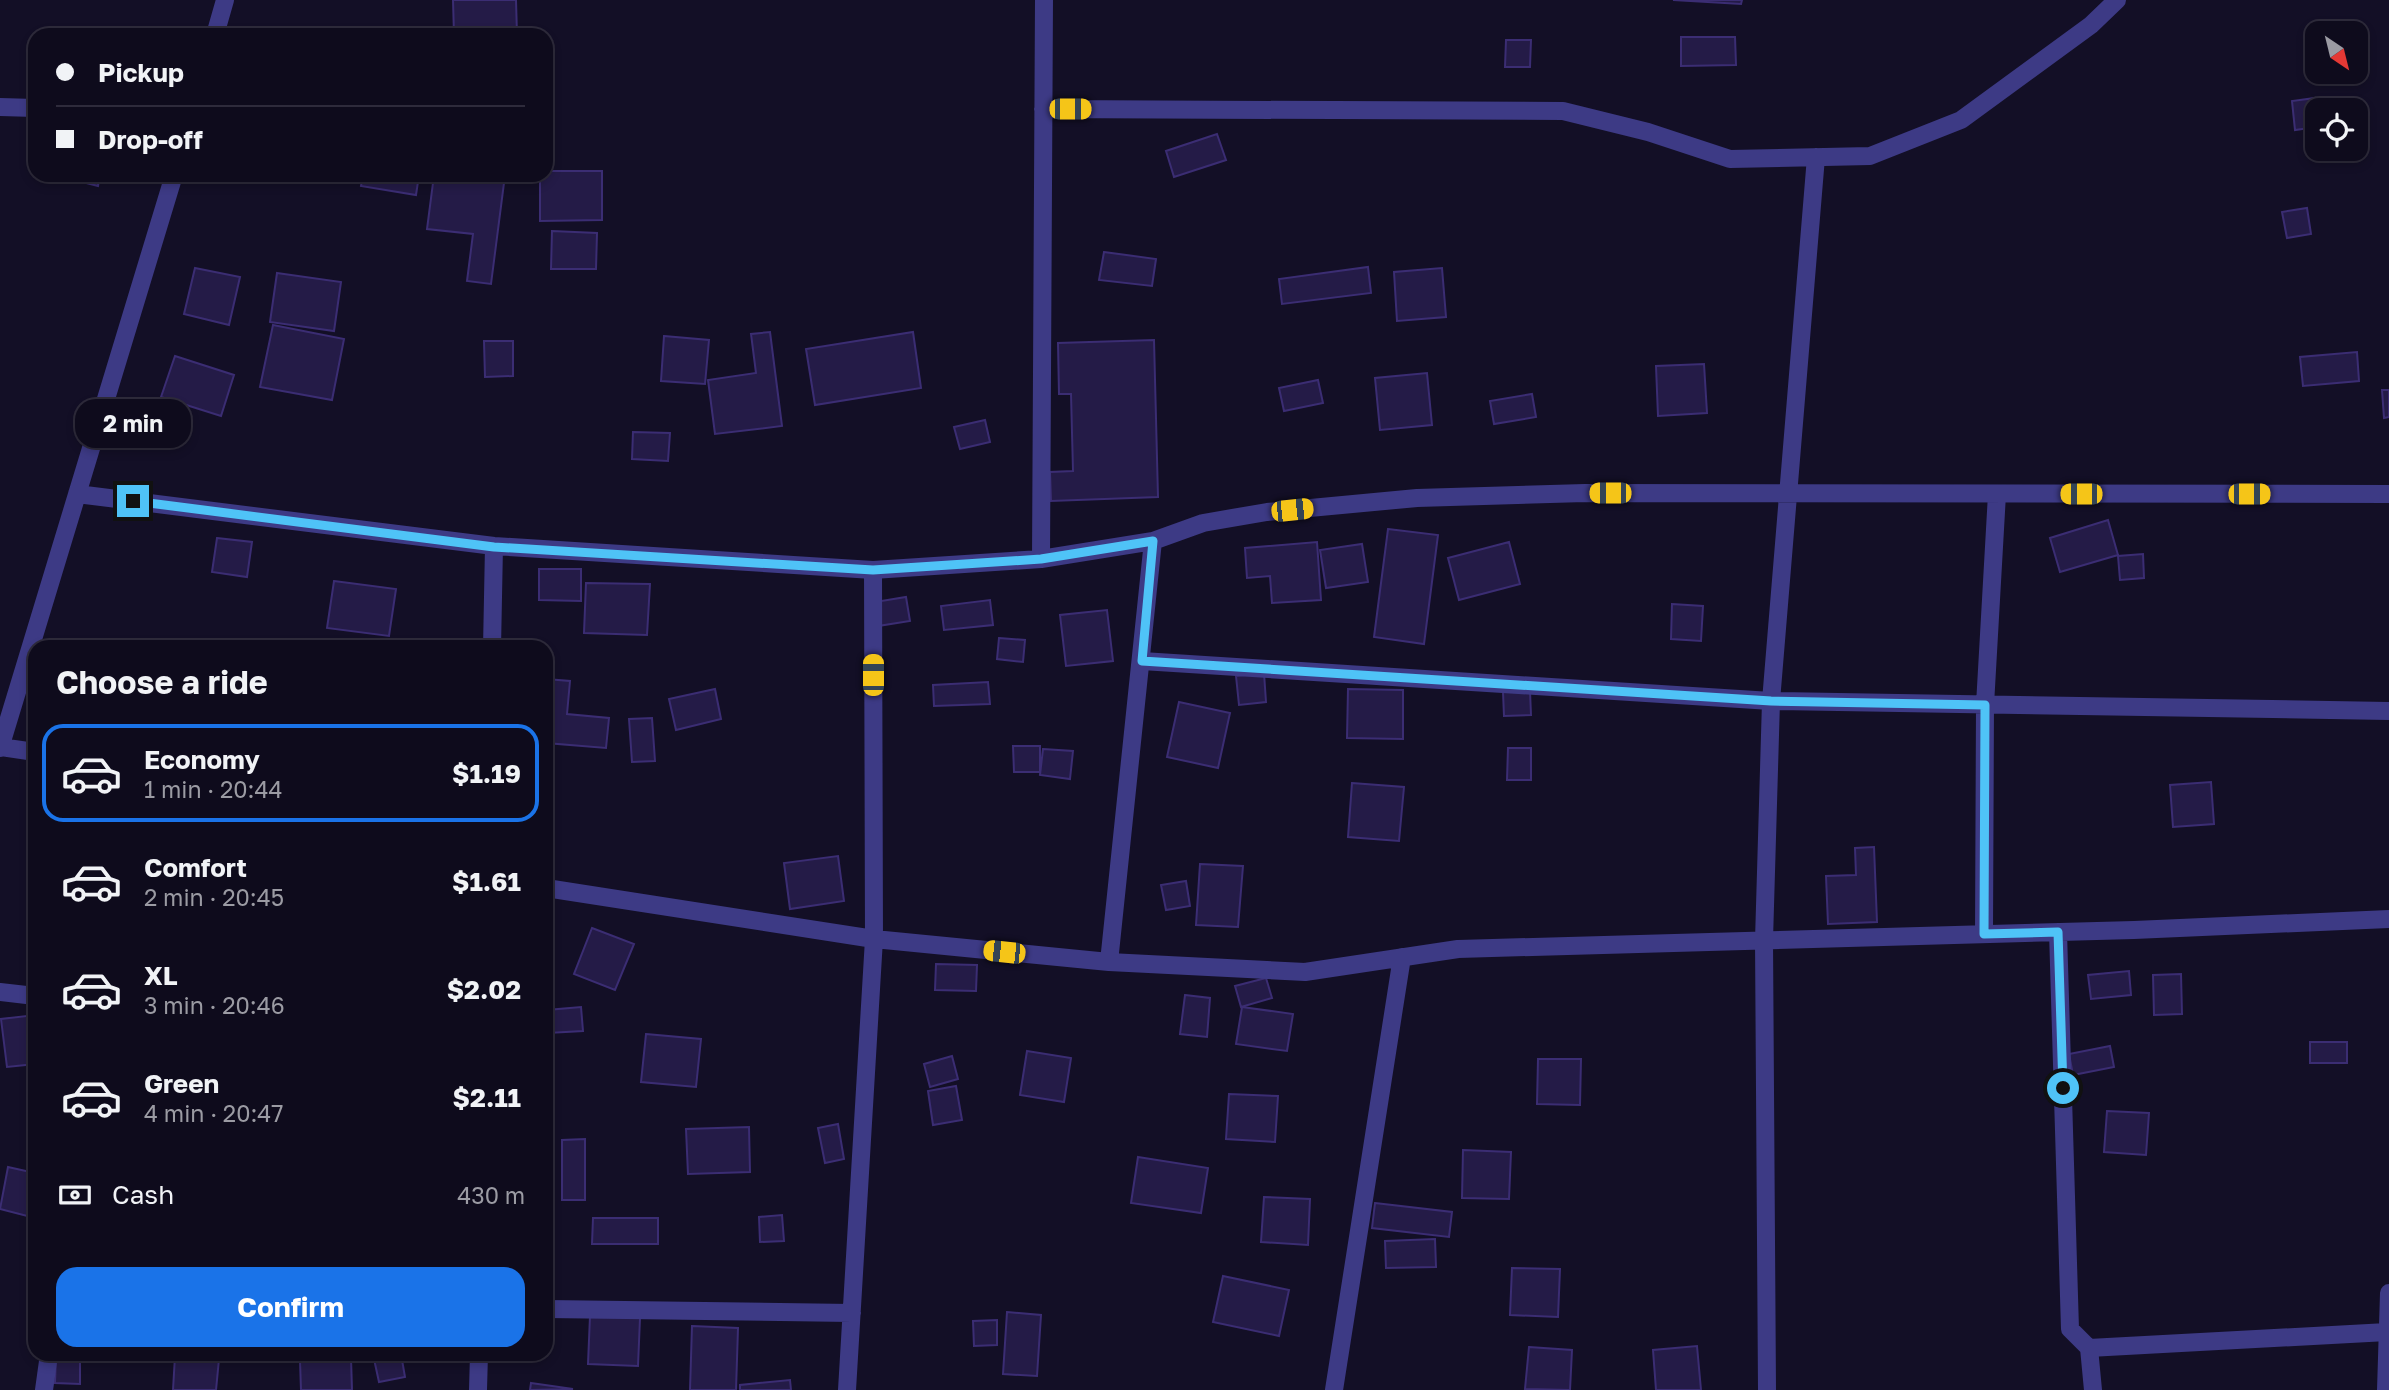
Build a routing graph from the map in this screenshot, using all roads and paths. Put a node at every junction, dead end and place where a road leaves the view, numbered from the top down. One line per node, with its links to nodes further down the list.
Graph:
1 (225, 0): 4 (street)
2 (1044, 0): 7 (street)
3 (2117, 0): 8 (street)
4 (217, 28)
5 (0, 107): 6 (street)
6 (28, 108)
7 (1043, 109): 8 (street); 16 (street)
8 (1816, 157): 11 (street)
9 (172, 182): 10 (street)
10 (77, 494): 15 (street); 18 (street)
11 (1787, 494): 12 (street); 14 (street); 22 (street)
12 (1997, 494): 13 (street); 23 (street)
13 (2389, 494)
14 (1153, 541): 16 (street); 21 (street)
15 (494, 547): 17 (street); 19 (street)
16 (1041, 559): 17 (street)
17 (873, 570): 31 (street)
18 (33, 640)
19 (492, 640)
20 (28, 655): 25 (street)
21 (1142, 661): 22 (street); 34 (street)
22 (1771, 701): 23 (street); 32 (street)
23 (1985, 705): 24 (street); 30 (street)
24 (2389, 711)
25 (0, 747): 26 (street)
26 (28, 751)
27 (553, 889): 31 (street)
28 (2389, 919): 29 (street)
29 (2058, 932): 30 (street); 41 (street)
30 (1984, 934): 32 (street)
31 (874, 939): 34 (street); 39 (street)
32 (1764, 940): 33 (street); 48 (street)
33 (1402, 957): 34 (street); 47 (street)
34 (1109, 962)
35 (0, 992): 36 (street)
36 (28, 995)
37 (2389, 1293): 40 (street)
38 (553, 1309): 39 (street)
39 (852, 1313): 46 (street)
40 (2388, 1332): 41 (street); 50 (street)
41 (2089, 1348): 49 (street)
42 (48, 1361): 44 (street)
43 (479, 1361): 45 (street)
44 (44, 1390)
45 (478, 1390)
46 (847, 1390)
47 (1334, 1390)
48 (1767, 1390)
49 (2093, 1390)
50 (2386, 1390)

